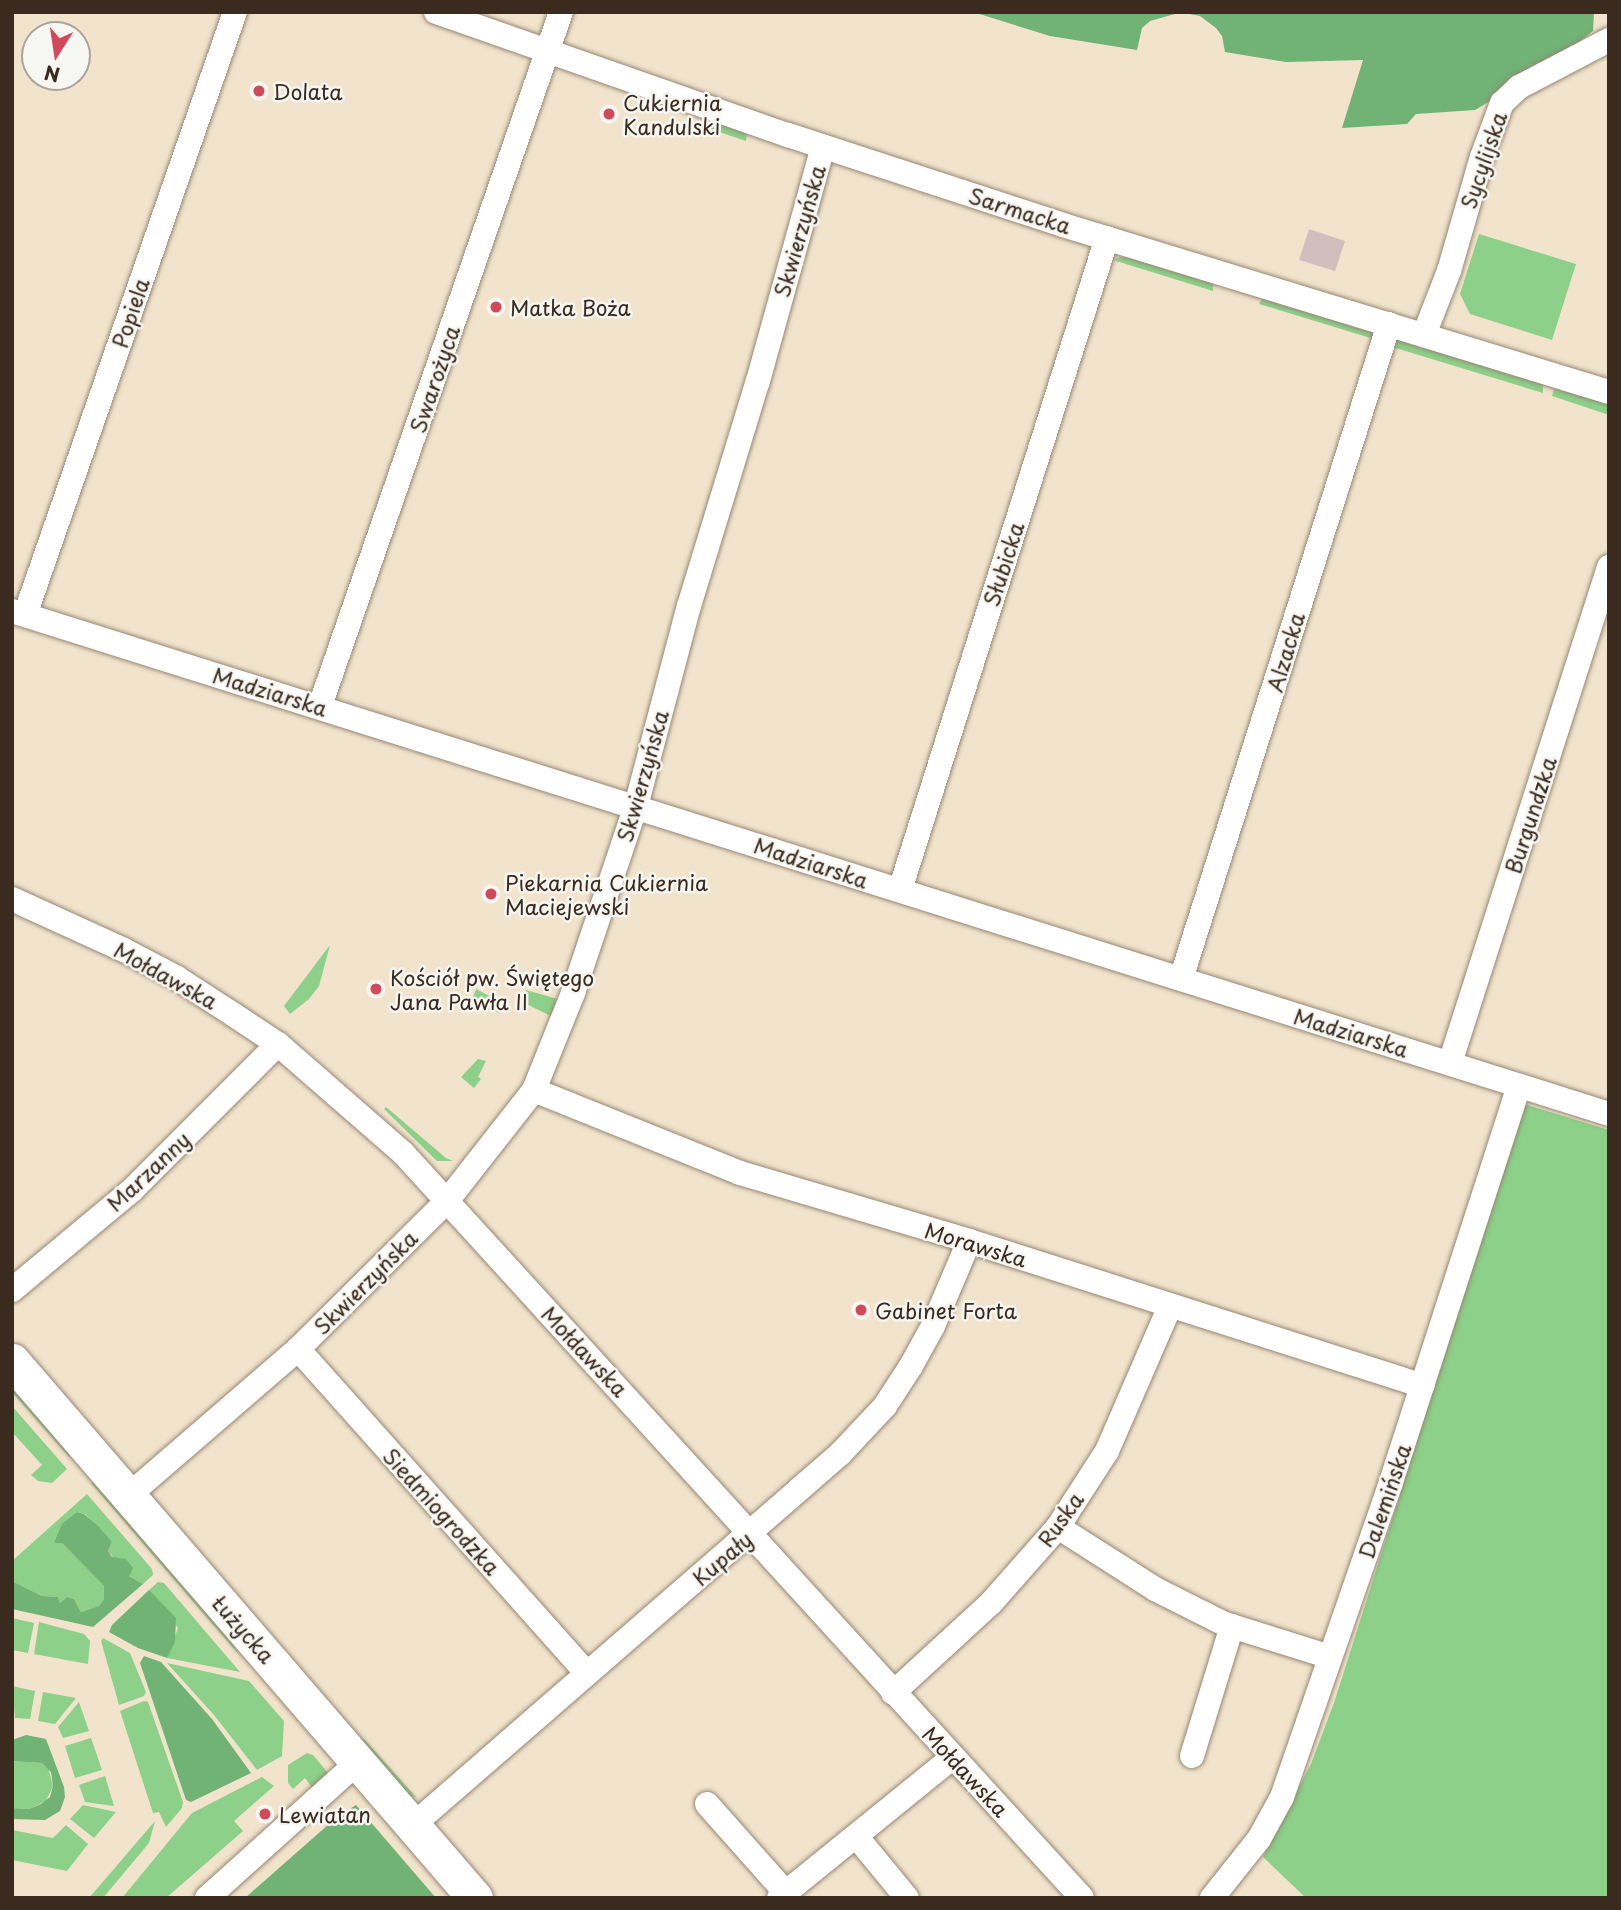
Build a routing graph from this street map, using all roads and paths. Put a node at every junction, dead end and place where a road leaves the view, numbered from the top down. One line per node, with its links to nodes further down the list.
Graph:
1 (235, 12): 12 (street, Popiela)
2 (436, 12): 5 (street, Sarmacka)
3 (561, 12): 5 (street, Swarożyca)
4 (1609, 40): 9 (street, Sycylijska)
5 (548, 51): 6 (street, Sarmacka); 13 (street, Swarożyca)
6 (823, 146): 7 (street, Sarmacka); 14 (street, Skwierzyńska)
7 (1107, 239): 8 (street, Sarmacka); 15 (street, Słubicka)
8 (1389, 324): 9 (street, Sarmacka); 17 (street, Alzacka)
9 (1424, 335): 10 (street, Sarmacka)
10 (1609, 392)
11 (1609, 567): 19 (street, Burgundzka)
12 (19, 613): 13 (street, Madziarska)
13 (320, 706): 14 (street, Madziarska)
14 (636, 806): 15 (street, Madziarska); 21 (street, Skwierzyńska)
15 (900, 890): 17 (street, Madziarska)
16 (12, 899): 18 (street, Mołdawska)
17 (1181, 979): 19 (street, Madziarska)
18 (278, 1044): 23 (street, Mołdawska); 25 (street, Marzanny)
19 (1450, 1063): 20 (street, Madziarska)
20 (1519, 1086): 22 (street, Madziarska); 29 (street, Dalemińska)
21 (534, 1090): 23 (street, Skwierzyńska); 24 (street, Morawska)
22 (1609, 1114)
23 (447, 1200): 27 (street, Skwierzyńska); 32 (street, Mołdawska)
24 (969, 1241): 26 (street, Morawska); 32 (street, Kupały)
25 (12, 1290)
26 (1170, 1306): 29 (street, Morawska); 31 (street, Ruska)
27 (298, 1349): 30 (street, Skwierzyńska); 35 (street, Siedmiogrodzka)
28 (12, 1361): 30 (street, Łużycka)
29 (1422, 1386): 34 (street, Dalemińska)
30 (129, 1495): 39 (street, Łużycka)
31 (1058, 1527): 33 (street); 36 (street, Ruska)
32 (752, 1533): 35 (street, Kupały); 36 (street, Mołdawska)
33 (1232, 1626): 34 (street); 37 (street)
34 (1330, 1657): 48 (street, Dalemińska)
35 (587, 1673): 41 (street, Kupały)
36 (894, 1693): 38 (street, Mołdawska)
37 (1192, 1756)
38 (953, 1757): 42 (street); 47 (street, Mołdawska)
39 (358, 1762): 41 (street, Łużycka); 44 (street)
40 (706, 1804): 43 (street)
41 (413, 1825): 45 (street, Łużycka)
42 (856, 1836): 43 (street); 46 (street)
43 (782, 1895)
44 (207, 1898)
45 (475, 1898)
46 (906, 1898)
47 (1082, 1898)
48 (1212, 1898)

